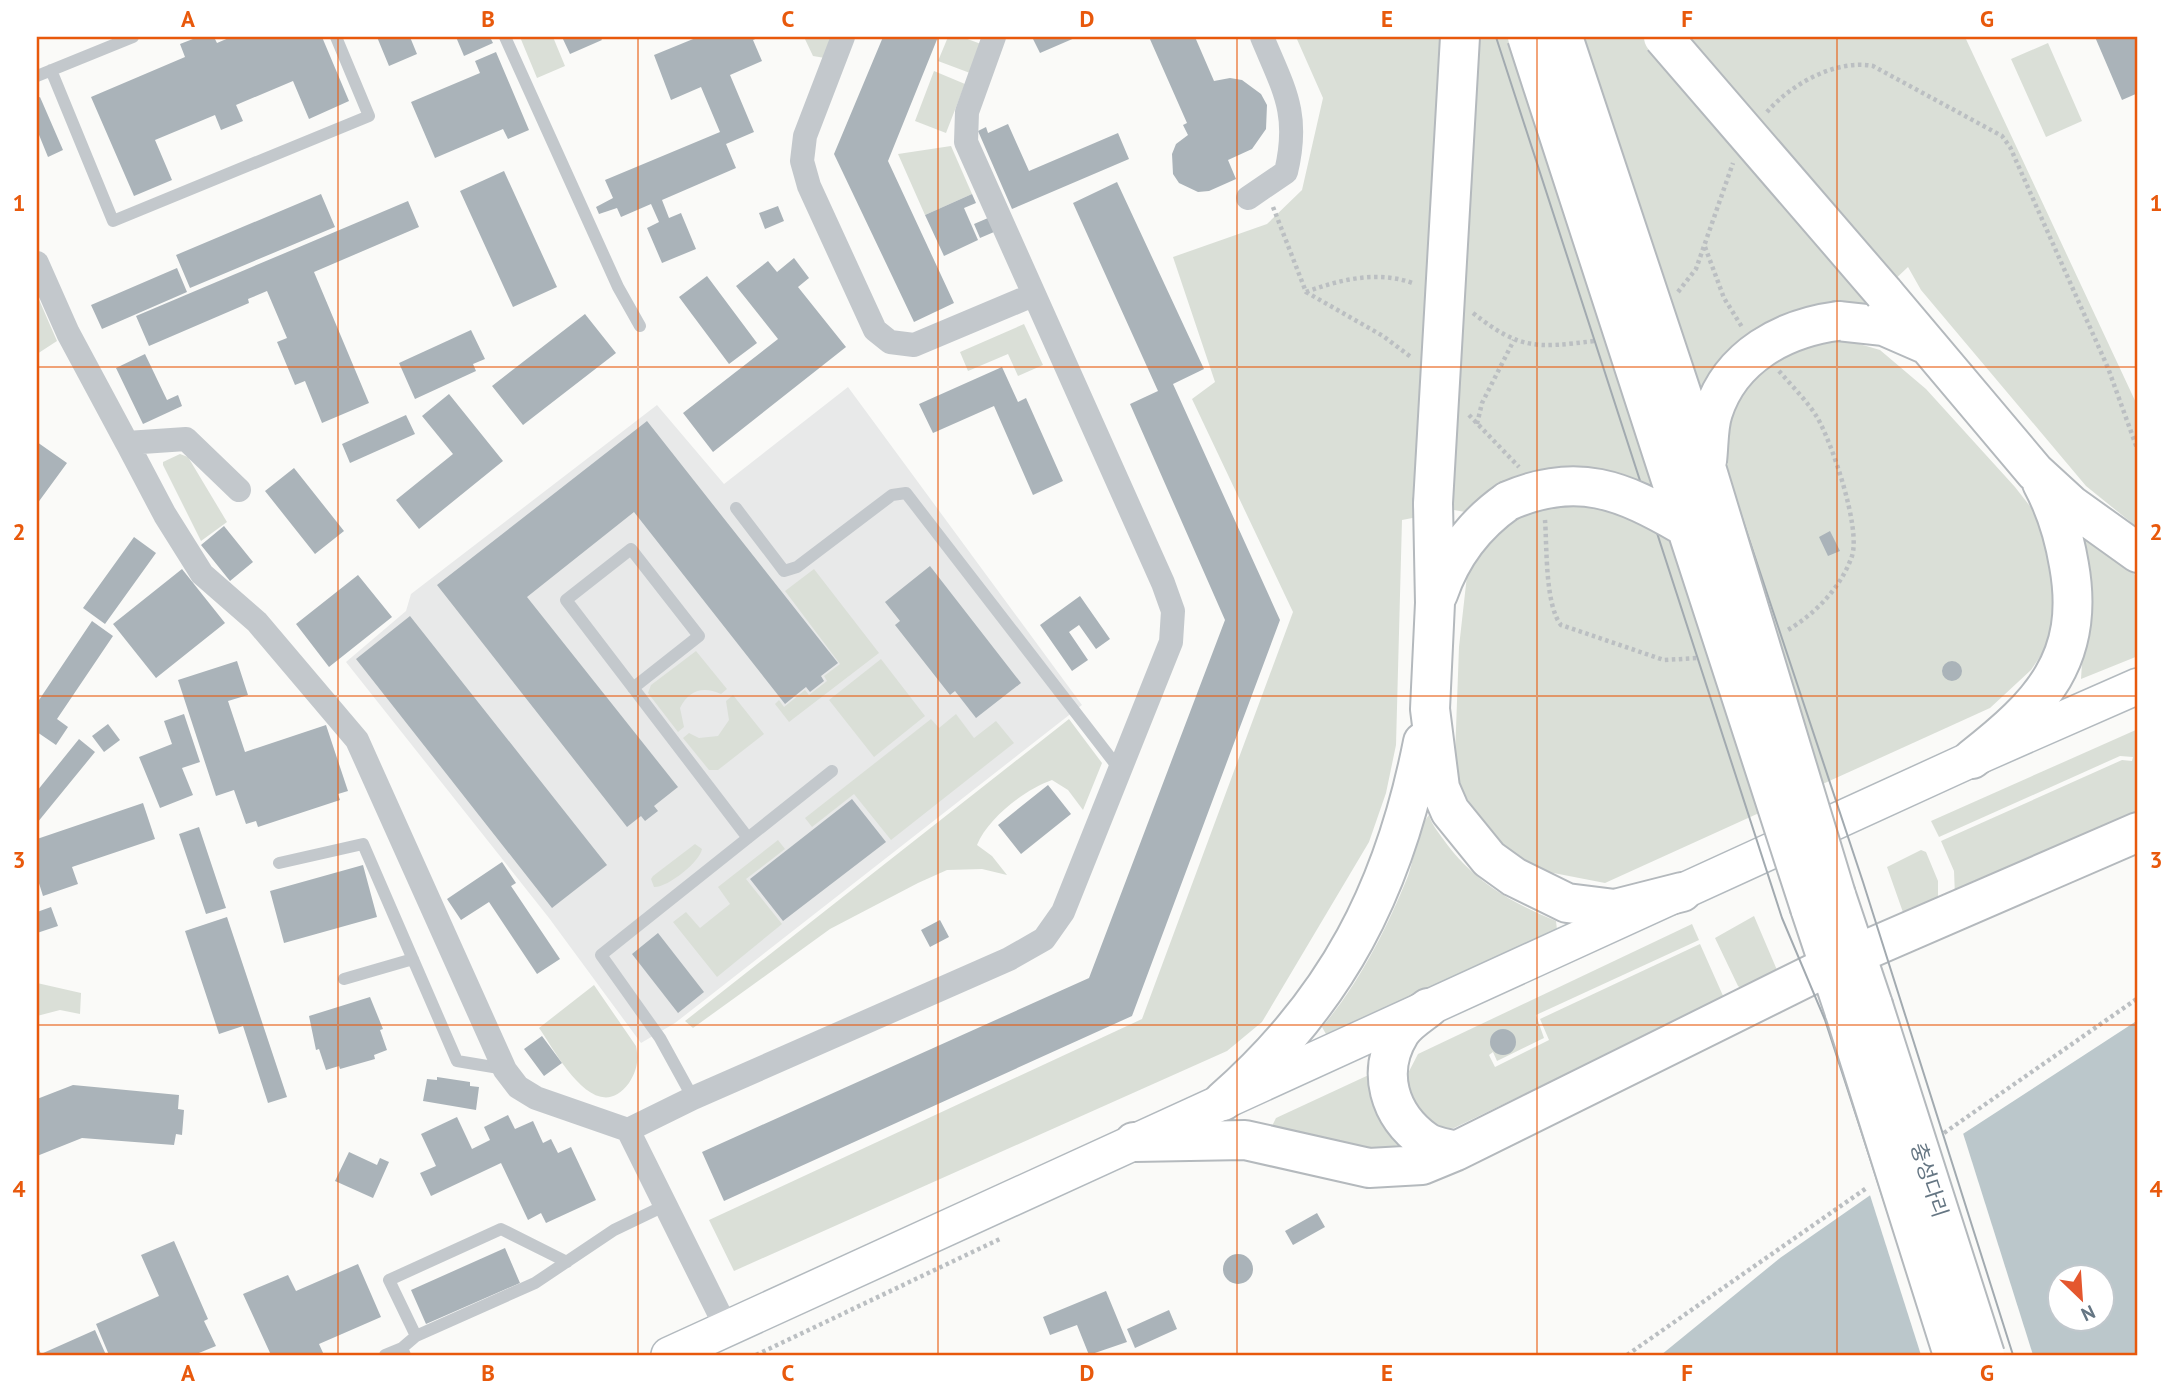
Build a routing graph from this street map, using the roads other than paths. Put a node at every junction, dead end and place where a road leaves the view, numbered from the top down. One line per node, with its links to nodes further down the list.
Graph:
1 (133, 37): 11 (lane)
2 (337, 37): 11 (lane)
3 (505, 37): 16 (lane)
4 (843, 37): 15 (street)
5 (993, 37): 15 (street)
6 (1262, 37): 13 (street)
7 (1460, 37): 25 (highway, bridge)
8 (1527, 37): 23 (highway, bridge)
9 (1563, 37): 19 (highway, bridge)
10 (1663, 37): 17 (highway, bridge)
11 (51, 70): 12 (lane)
12 (37, 76)
13 (1248, 198)
14 (37, 263): 18 (street)
15 (1033, 295): 30 (street)
16 (640, 326)
17 (1937, 352): 19 (highway, bridge); 20 (highway)
18 (127, 443): 21 (street); 42 (street)
19 (1707, 470): 36 (highway, bridge)
20 (2035, 472): 24 (highway); 29 (highway)
21 (239, 490)
22 (736, 508): 30 (lane)
23 (1684, 526): 25 (highway, bridge); 36 (highway, bridge)
24 (2138, 553)
25 (1435, 603): 28 (highway)
26 (2138, 686): 29 (main road)
27 (633, 688): 27 (lane); 33 (lane)
28 (1430, 709): 35 (highway); 44 (highway)
29 (1972, 759): 35 (main road)
30 (1121, 770): 43 (street)
31 (832, 771): 33 (lane)
32 (2138, 832): 38 (highway)
33 (748, 838): 43 (lane)
34 (279, 863): 37 (lane)
35 (1682, 892): 40 (main road)
36 (1823, 901): 38 (highway)
37 (412, 959): 39 (lane); 42 (lane)
38 (1843, 960): 41 (highway); 47 (highway)
39 (344, 979)
40 (1428, 1008): 44 (main road); 47 (highway)
41 (1859, 1009): 55 (highway, 충성다리, bridge); 56 (highway, 충성다리, bridge)
42 (505, 1070): 45 (street)
43 (693, 1098): 45 (street)
44 (1223, 1101): 46 (main road)
45 (628, 1130): 48 (street)
46 (1134, 1142): 47 (highway); 50 (main road)
47 (1456, 1151)
48 (666, 1205): 49 (lane); 50 (street)
49 (567, 1262): 51 (lane); 51 (lane)
50 (727, 1329): 54 (main road)
51 (415, 1336): 52 (lane)
52 (404, 1352): 53 (lane)
53 (385, 1355)
54 (670, 1355)
55 (1953, 1355)
56 (1985, 1355)

